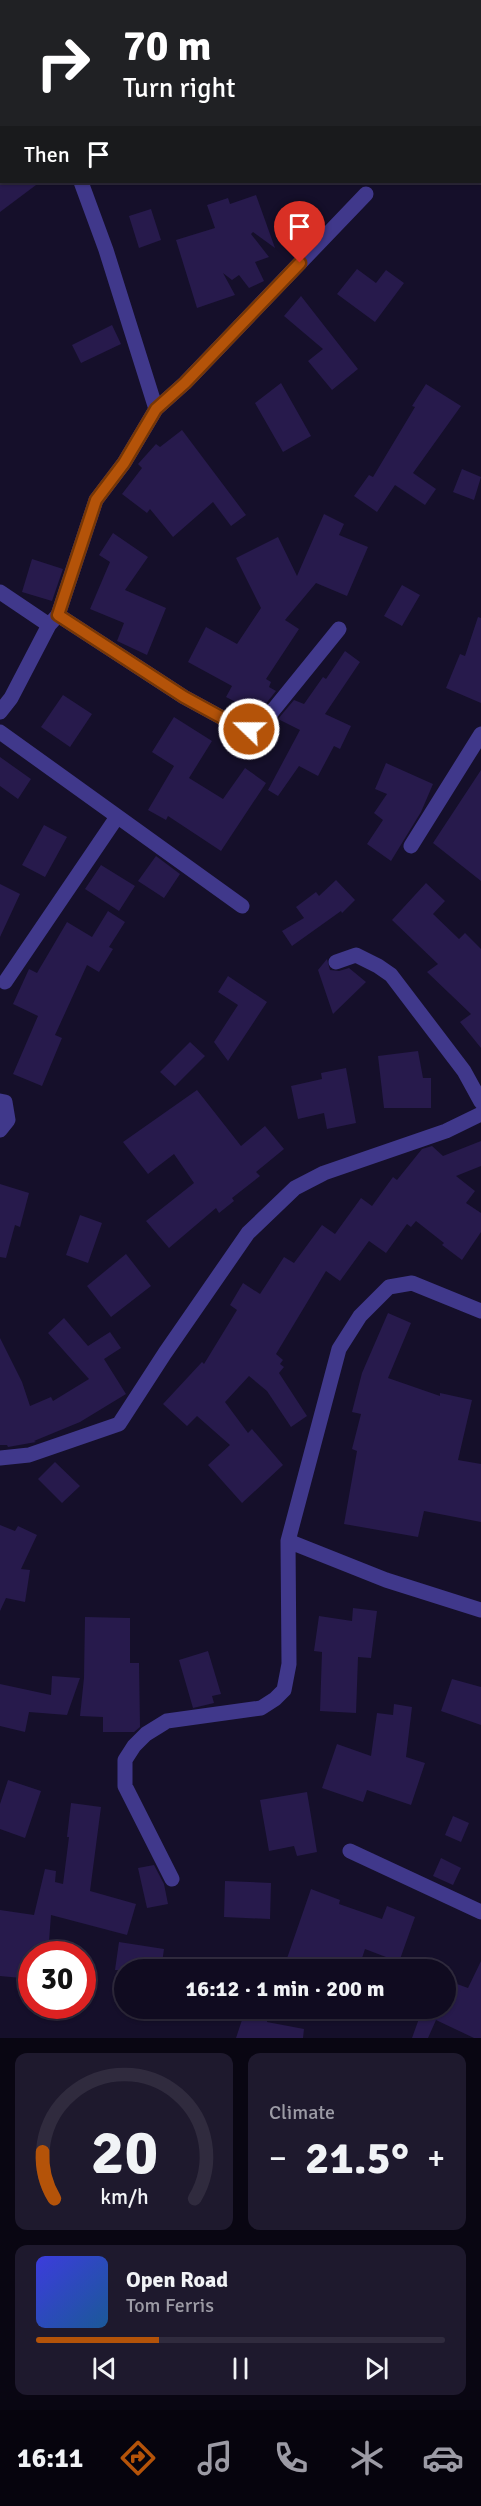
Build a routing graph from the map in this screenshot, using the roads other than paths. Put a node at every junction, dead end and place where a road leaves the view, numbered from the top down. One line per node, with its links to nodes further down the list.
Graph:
1 (81, 183): 3 (street)
2 (366, 194): 3 (street)
3 (156, 409): 5 (street)
4 (0, 592): 5 (street)
5 (54, 620): 6 (street); 7 (street)
6 (339, 629)
7 (0, 712)
8 (0, 732): 10 (street)
9 (481, 734): 11 (street)
10 (117, 818): 12 (street); 14 (street)
11 (411, 846)
12 (242, 906)
13 (336, 962): 16 (street)
14 (5, 982)
15 (0, 1101): 18 (street)
16 (481, 1102)
17 (481, 1114): 20 (street)
18 (0, 1130)
19 (481, 1311): 21 (street)
20 (0, 1458)
21 (288, 1541): 22 (street); 24 (street)
22 (481, 1611)
23 (350, 1851): 25 (street)
24 (172, 1879)
25 (481, 1912)

